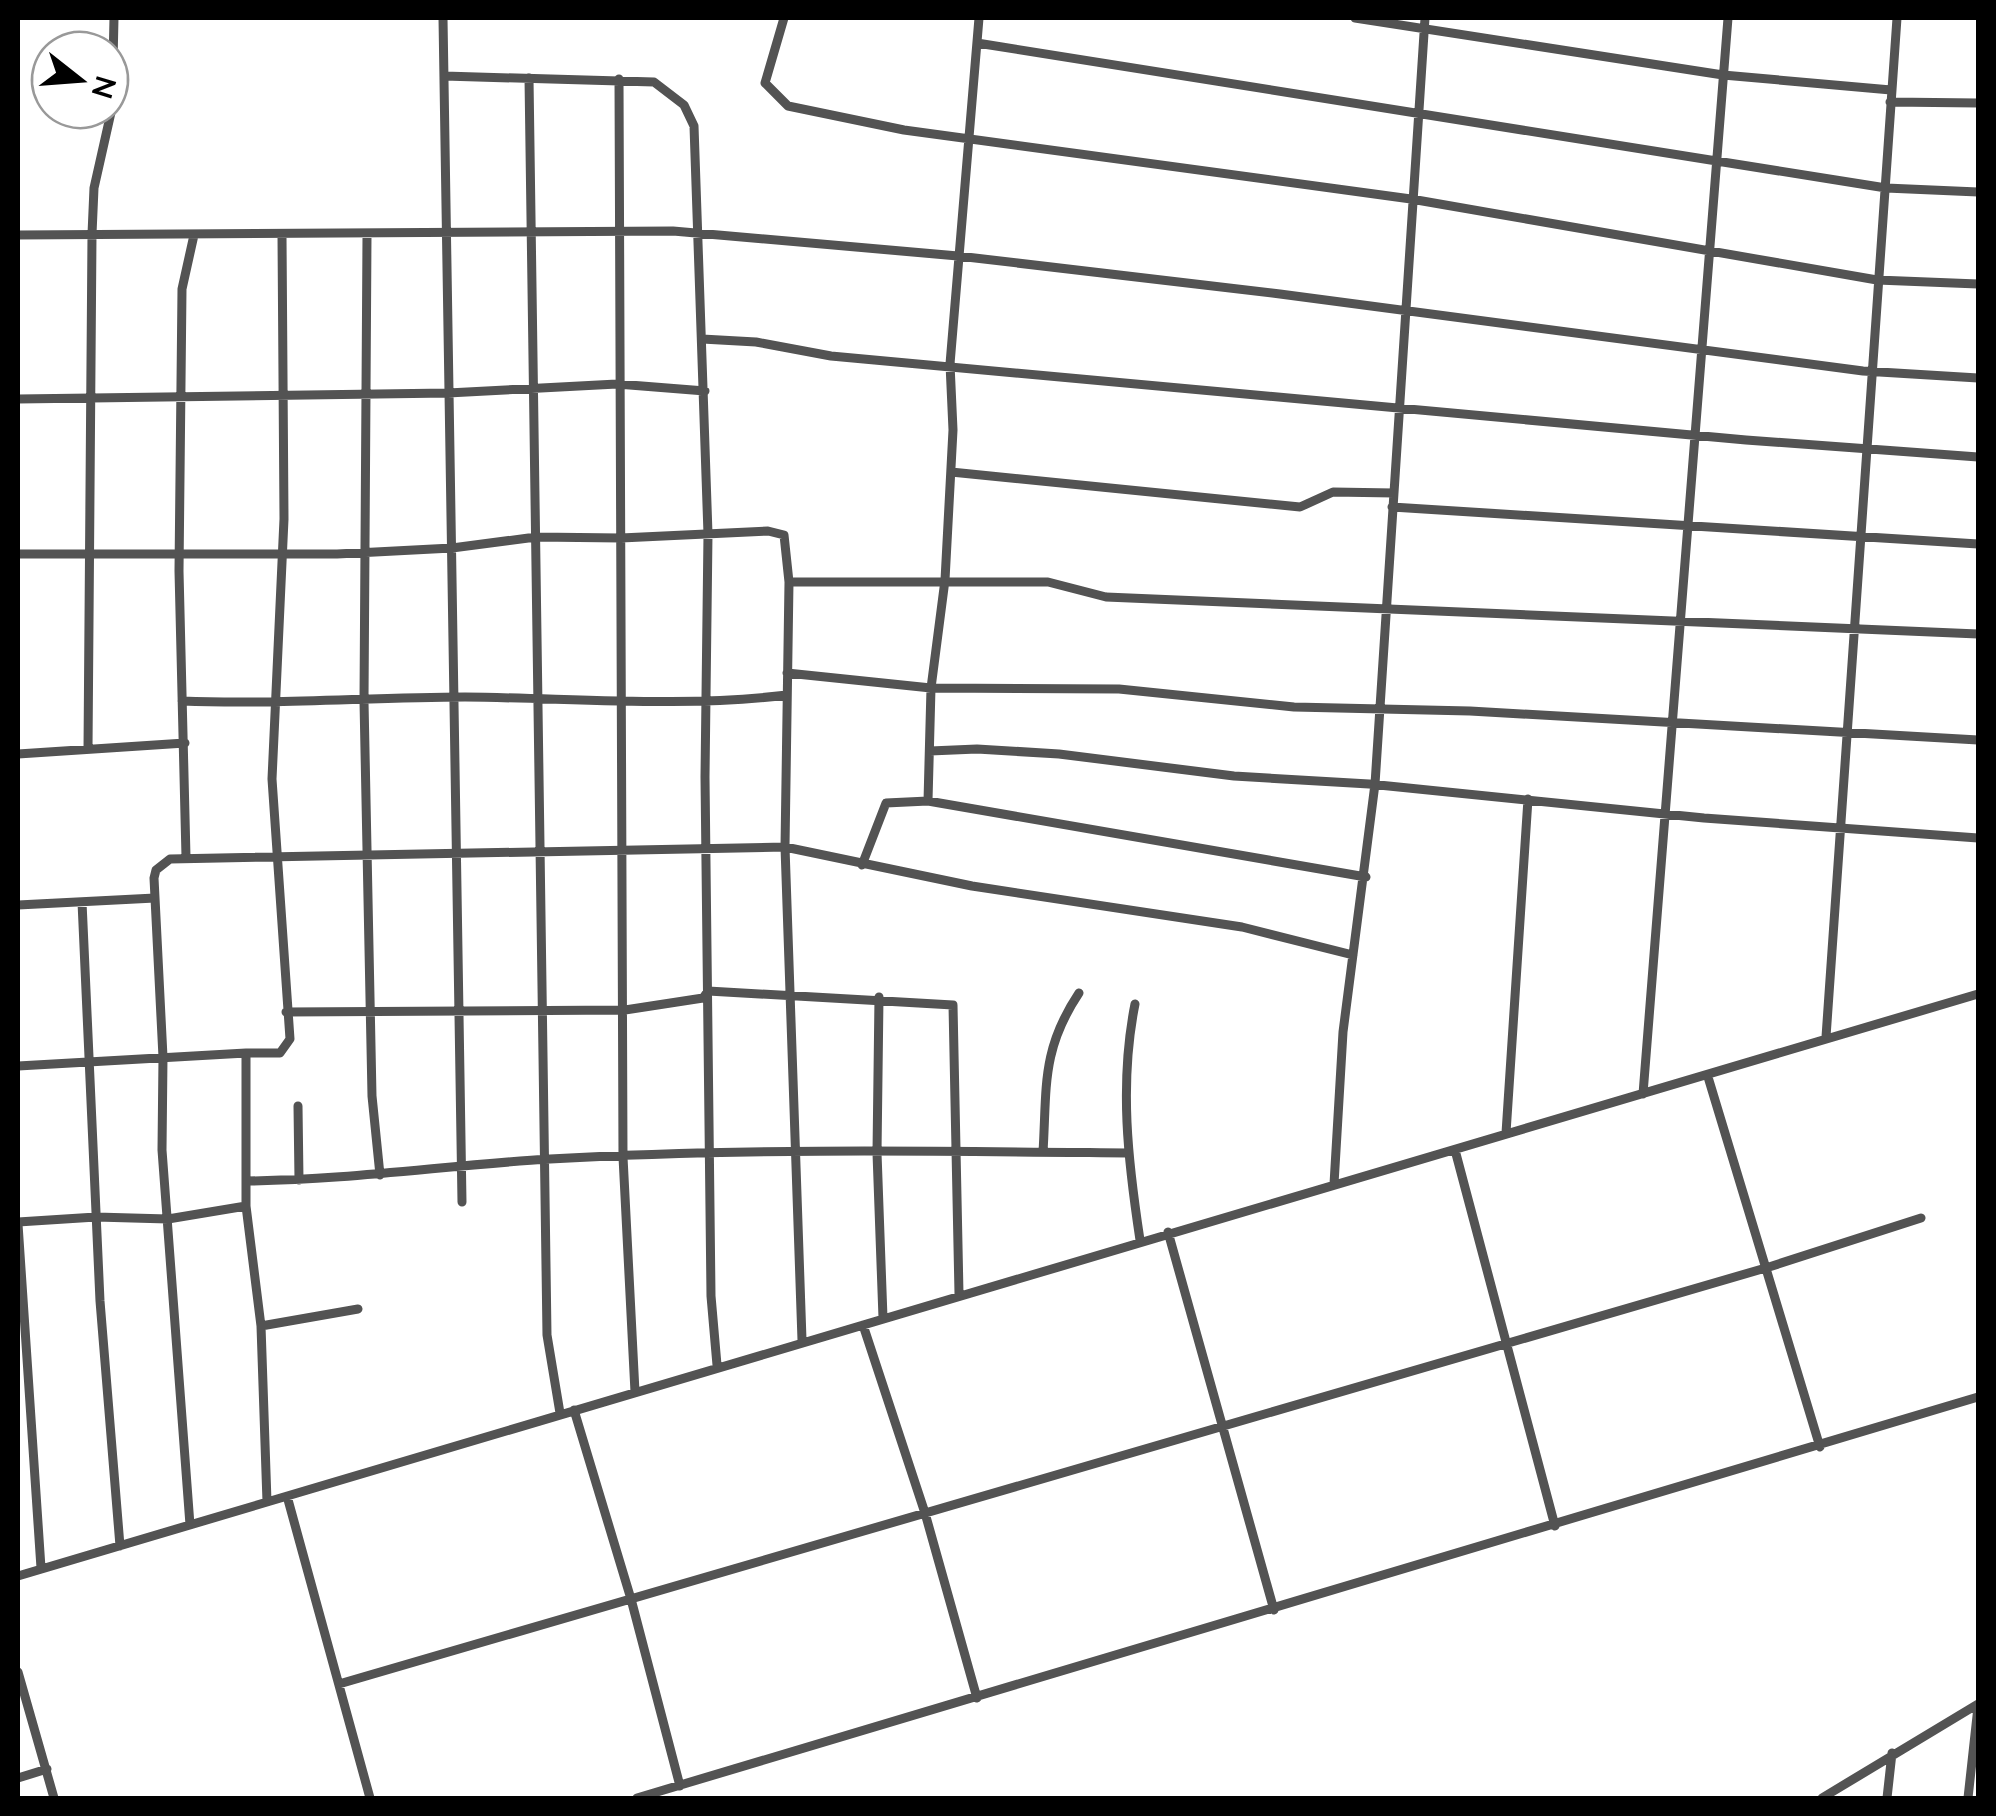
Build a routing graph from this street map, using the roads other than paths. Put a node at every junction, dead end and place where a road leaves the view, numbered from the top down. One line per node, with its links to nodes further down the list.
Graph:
1 (114, 18): 24 (street)
2 (443, 18): 11 (street)
3 (784, 18): 18 (street)
4 (980, 18): 9 (street)
5 (1355, 18): 8 (street)
6 (1728, 18): 10 (street)
7 (1897, 18): 14 (street)
8 (1425, 23): 10 (street); 17 (street)
9 (977, 43): 17 (street); 18 (street)
10 (1722, 75): 14 (street); 19 (street)
11 (444, 76): 12 (street); 31 (street)
12 (530, 78): 13 (street); 26 (street)
13 (619, 80): 23 (street); 27 (street)
14 (1891, 90): 15 (street)
15 (1890, 102): 16 (street); 20 (street)
16 (1978, 103)
17 (1418, 112): 19 (street); 22 (street)
18 (968, 137): 22 (street); 33 (street)
19 (1716, 159): 20 (street); 32 (street)
20 (1886, 188): 21 (street); 34 (street)
21 (1978, 192)
22 (1411, 199): 32 (street); 36 (street)
23 (616, 232): 26 (street); 27 (street); 42 (street)
24 (92, 234): 25 (street); 28 (street); 50 (street)
25 (194, 234): 29 (street); 48 (street)
26 (532, 234): 31 (street); 43 (street)
27 (698, 234): 33 (street); 37 (street)
28 (18, 235)
29 (282, 235): 30 (street); 47 (street)
30 (367, 236): 31 (street); 45 (street)
31 (446, 236): 46 (street)
32 (1712, 252): 34 (street); 38 (street)
33 (958, 256): 36 (street); 39 (street)
34 (1876, 280): 35 (street); 40 (street)
35 (1978, 284)
36 (1404, 312): 38 (street); 51 (street)
37 (702, 339): 39 (street); 44 (street)
38 (1701, 352): 40 (street); 52 (street)
39 (950, 364): 51 (street); 55 (street)
40 (1873, 372): 41 (street); 53 (street)
41 (1978, 378)
42 (617, 384): 43 (street); 44 (street); 62 (street)
43 (534, 388): 46 (street); 60 (street)
44 (705, 391): 59 (street)
45 (365, 393): 46 (street); 47 (street); 67 (street)
46 (448, 393): 64 (street)
47 (280, 394): 48 (street); 69 (street)
48 (182, 397): 50 (street); 65 (street)
49 (18, 399): 50 (street)
50 (91, 400): 66 (street)
51 (1399, 406): 52 (street); 56 (street)
52 (1697, 436): 53 (street); 58 (street)
53 (1868, 451): 54 (street); 61 (street)
54 (1978, 457)
55 (950, 472): 56 (street); 70 (street)
56 (1394, 493): 57 (street)
57 (1392, 507): 58 (street); 72 (street)
58 (1688, 526): 61 (street); 73 (street)
59 (708, 534): 62 (street); 71 (street); 82 (street)
60 (536, 537): 62 (street); 64 (street); 80 (street)
61 (1859, 537): 63 (street); 74 (street)
62 (621, 538): 81 (street)
63 (1978, 544)
64 (452, 548): 67 (street); 79 (street)
65 (180, 551): 66 (street); 69 (street); 83 (street)
66 (91, 552): 68 (street); 91 (street)
67 (362, 553): 69 (street); 84 (street)
68 (18, 554)
69 (279, 554): 85 (street)
70 (945, 580): 71 (street); 72 (street); 77 (street)
71 (789, 582): 76 (street)
72 (1388, 606): 73 (street); 86 (street)
73 (1683, 619): 74 (street); 87 (street)
74 (1854, 627): 75 (street); 88 (street)
75 (1978, 634)
76 (786, 673): 77 (street); 78 (street)
77 (931, 688): 86 (street); 92 (street)
78 (787, 695): 82 (street); 101 (street)
79 (454, 697): 80 (street); 84 (street); 103 (street)
80 (537, 698): 81 (street); 104 (street)
81 (624, 699): 82 (street); 102 (street)
82 (705, 699): 100 (street)
83 (182, 701): 85 (street); 90 (street)
84 (364, 702): 85 (street); 105 (street)
85 (274, 704): 107 (street)
86 (1380, 707): 87 (street); 94 (street)
87 (1673, 724): 88 (street); 97 (street)
88 (1846, 733): 89 (street); 98 (street)
89 (1978, 740)
90 (185, 743): 91 (street); 106 (street)
91 (88, 749): 93 (street)
92 (930, 751): 94 (street); 96 (street)
93 (18, 754)
94 (1375, 784): 95 (street); 109 (street)
95 (1528, 798): 97 (street); 133 (street)
96 (928, 801): 108 (street); 109 (street)
97 (1668, 814): 98 (street); 131 (street)
98 (1839, 827): 99 (street); 125 (street)
99 (1978, 838)
100 (706, 846): 101 (street); 102 (street); 114 (street)
101 (785, 848): 108 (street); 117 (street)
102 (623, 852): 104 (street); 123 (street)
103 (456, 855): 104 (street); 105 (street); 120 (street)
104 (539, 855): 122 (street)
105 (370, 856): 107 (street); 121 (street)
106 (186, 857): 107 (street); 110 (street)
107 (276, 858): 124 (street)
108 (862, 865): 113 (street)
109 (1366, 877): 113 (street)
110 (155, 898): 111 (street); 127 (street)
111 (82, 902): 112 (street); 128 (street)
112 (18, 905)
113 (1353, 955): 147 (street)
114 (708, 991): 117 (street); 123 (street); 140 (street)
115 (1079, 993): 136 (street)
116 (1978, 994): 125 (street)
117 (789, 995): 118 (street); 134 (street)
118 (879, 998): 138 (street); 139 (street)
119 (1134, 1004): 137 (street)
120 (461, 1008): 121 (street); 122 (street); 143 (street)
121 (371, 1010): 124 (street); 144 (street)
122 (541, 1010): 123 (street); 142 (street)
123 (625, 1010): 141 (street)
124 (286, 1012): 126 (street)
125 (1826, 1037): 130 (street)
126 (246, 1053): 127 (street); 146 (street)
127 (163, 1057): 128 (street); 152 (street)
128 (87, 1062): 129 (street); 150 (street)
129 (18, 1066)
130 (1708, 1078): 131 (street); 156 (street)
131 (1642, 1094): 133 (street)
132 (298, 1106): 145 (street)
133 (1506, 1133): 135 (street)
134 (793, 1150): 138 (street); 140 (street); 162 (street)
135 (1455, 1150): 147 (street); 163 (street)
136 (1044, 1152): 137 (street); 139 (street)
137 (1127, 1152): 155 (street)
138 (877, 1153): 139 (street); 159 (street)
139 (958, 1154): 157 (street)
140 (710, 1155): 141 (street); 164 (street)
141 (623, 1157): 142 (street); 165 (street)
142 (548, 1159): 143 (street); 168 (street)
143 (461, 1169): 144 (street); 148 (street)
144 (380, 1175): 145 (street)
145 (300, 1180): 146 (street)
146 (247, 1181): 149 (street)
147 (1334, 1184): 154 (street)
148 (462, 1202)
149 (246, 1206): 152 (street); 161 (street)
150 (96, 1217): 152 (street); 153 (street); 176 (street)
151 (1921, 1218): 156 (street)
152 (168, 1219): 174 (street)
153 (18, 1223): 177 (street)
154 (1168, 1232): 155 (street); 169 (street)
155 (1140, 1240): 157 (street)
156 (1769, 1267): 163 (street); 170 (street)
157 (960, 1294): 159 (street)
158 (358, 1308): 161 (street)
159 (883, 1318): 160 (street)
160 (864, 1325): 162 (street); 173 (street)
161 (260, 1326): 172 (street)
162 (802, 1340): 164 (street)
163 (1508, 1343): 169 (street); 175 (street)
164 (718, 1366): 165 (street)
165 (636, 1392): 167 (street)
166 (1978, 1397): 170 (street)
167 (574, 1410): 168 (street); 179 (street)
168 (560, 1414): 171 (street)
169 (1222, 1427): 173 (street); 180 (street)
170 (1820, 1448): 175 (street)
171 (287, 1496): 172 (street); 182 (street)
172 (267, 1502): 174 (street)
173 (925, 1513): 179 (street); 183 (street)
174 (190, 1525): 176 (street)
175 (1555, 1526): 180 (street)
176 (120, 1546): 177 (street)
177 (42, 1568): 178 (street)
178 (18, 1576)
179 (631, 1599): 182 (street); 188 (street)
180 (1274, 1610): 183 (street)
181 (18, 1672): 186 (street)
182 (339, 1684): 190 (street)
183 (977, 1698): 188 (street)
184 (1978, 1706): 185 (street); 194 (street)
185 (1892, 1753): 192 (street); 193 (street)
186 (46, 1770): 187 (street); 189 (street)
187 (18, 1778)
188 (680, 1786): 191 (street)
189 (54, 1798)
190 (370, 1798)
191 (637, 1798)
192 (1822, 1798)
193 (1887, 1798)
194 (1968, 1798)

